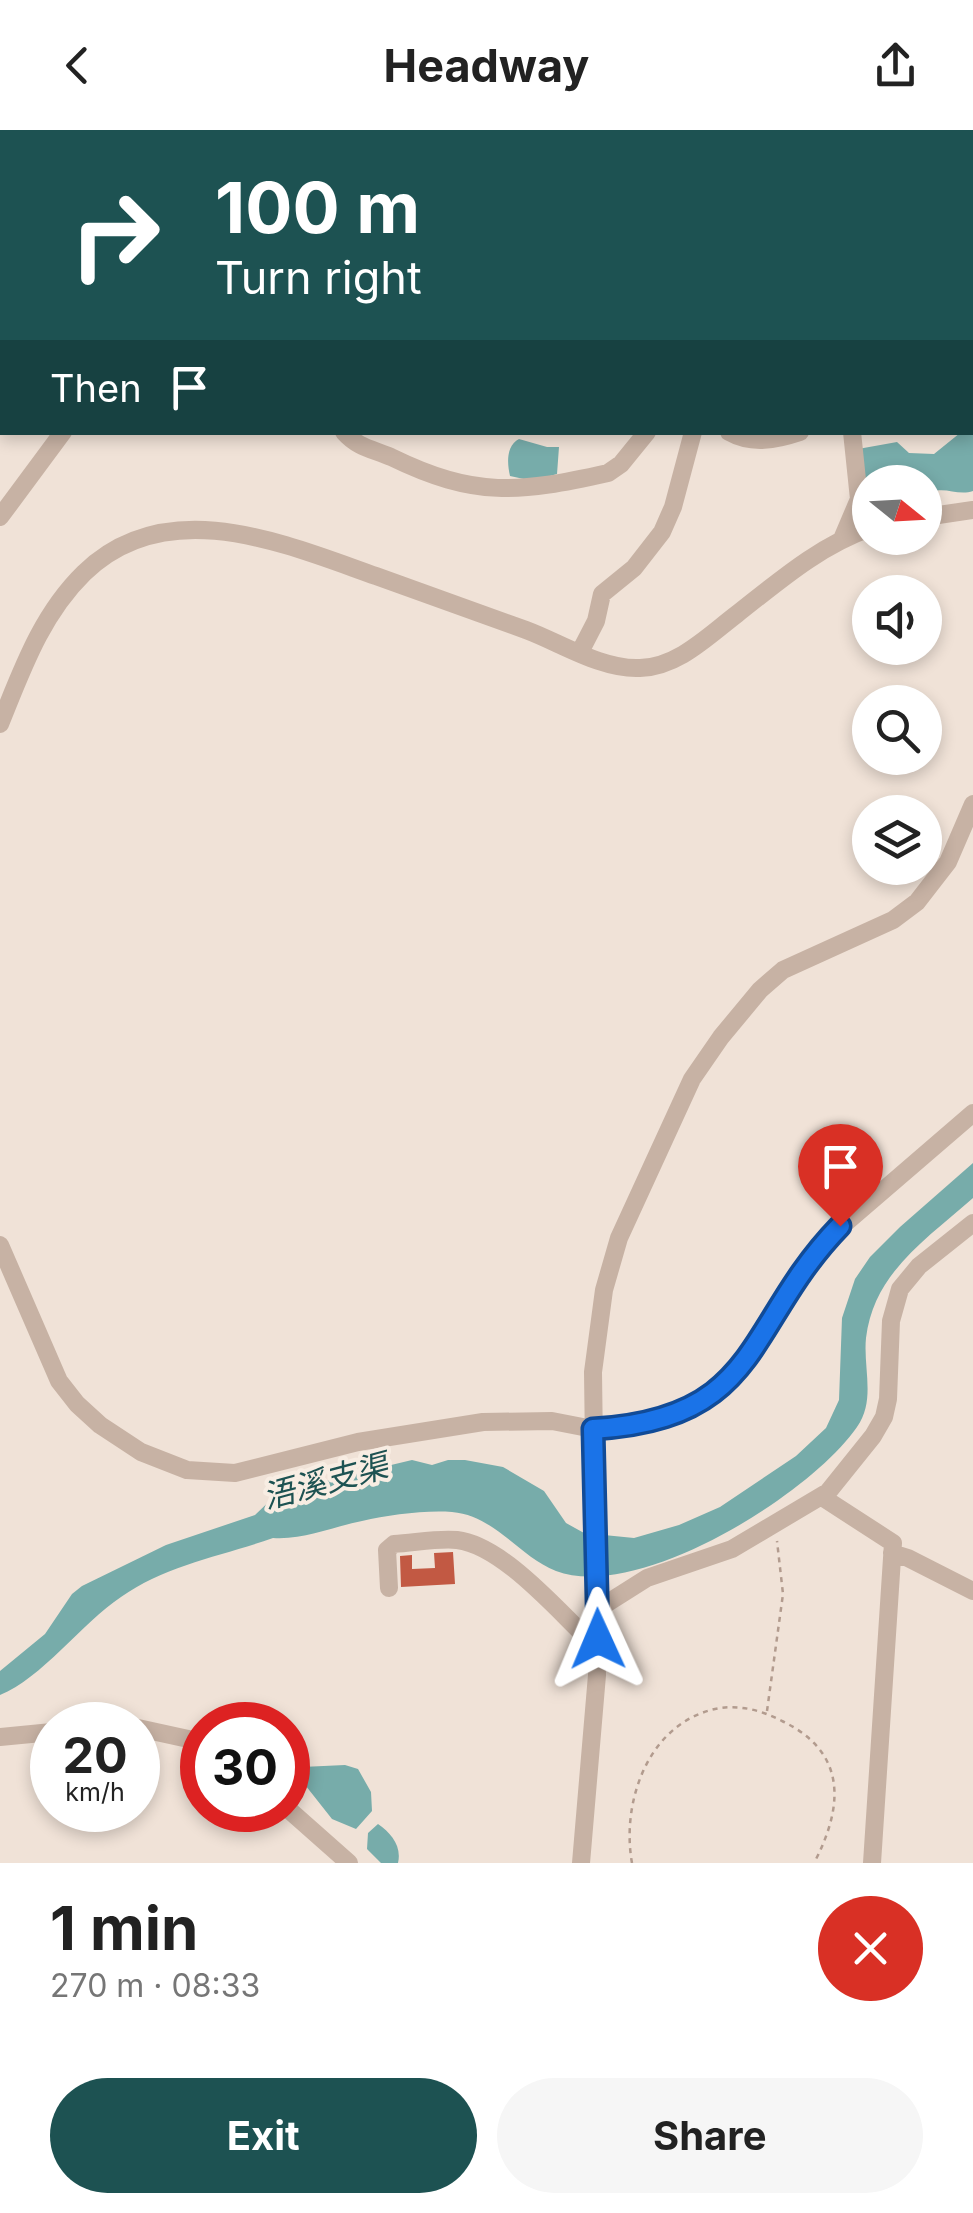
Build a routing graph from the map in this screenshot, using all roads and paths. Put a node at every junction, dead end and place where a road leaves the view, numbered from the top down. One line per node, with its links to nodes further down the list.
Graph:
1 (61, 435): 10 (street)
2 (348, 435): 3 (street)
3 (645, 435)
4 (691, 435): 13 (street)
5 (736, 435): 6 (street)
6 (792, 435)
7 (852, 435): 12 (street)
8 (973, 510): 9 (street)
9 (942, 515)
10 (0, 517)
11 (852, 535): 12 (street)
12 (842, 539): 13 (street)
13 (580, 652): 14 (street)
14 (0, 724)
15 (973, 804): 20 (street)
16 (973, 1113): 20 (street)
17 (973, 1223): 21 (street)
18 (0, 1246): 19 (street)
19 (4, 1265): 20 (street)
20 (593, 1429): 26 (street)
21 (822, 1497): 22 (street); 23 (street)
22 (775, 1524): 26 (street); 28 (path)
23 (892, 1553): 25 (street); 36 (street)
24 (389, 1588): 27 (street)
25 (973, 1592)
26 (598, 1606): 27 (street)
27 (598, 1639): 33 (street)
28 (767, 1714): 34 (path); 35 (path)
29 (30, 1734): 30 (street)
30 (0, 1737)
31 (310, 1828): 32 (street)
32 (349, 1863)
33 (581, 1863)
34 (632, 1863)
35 (814, 1863)
36 (872, 1863)

